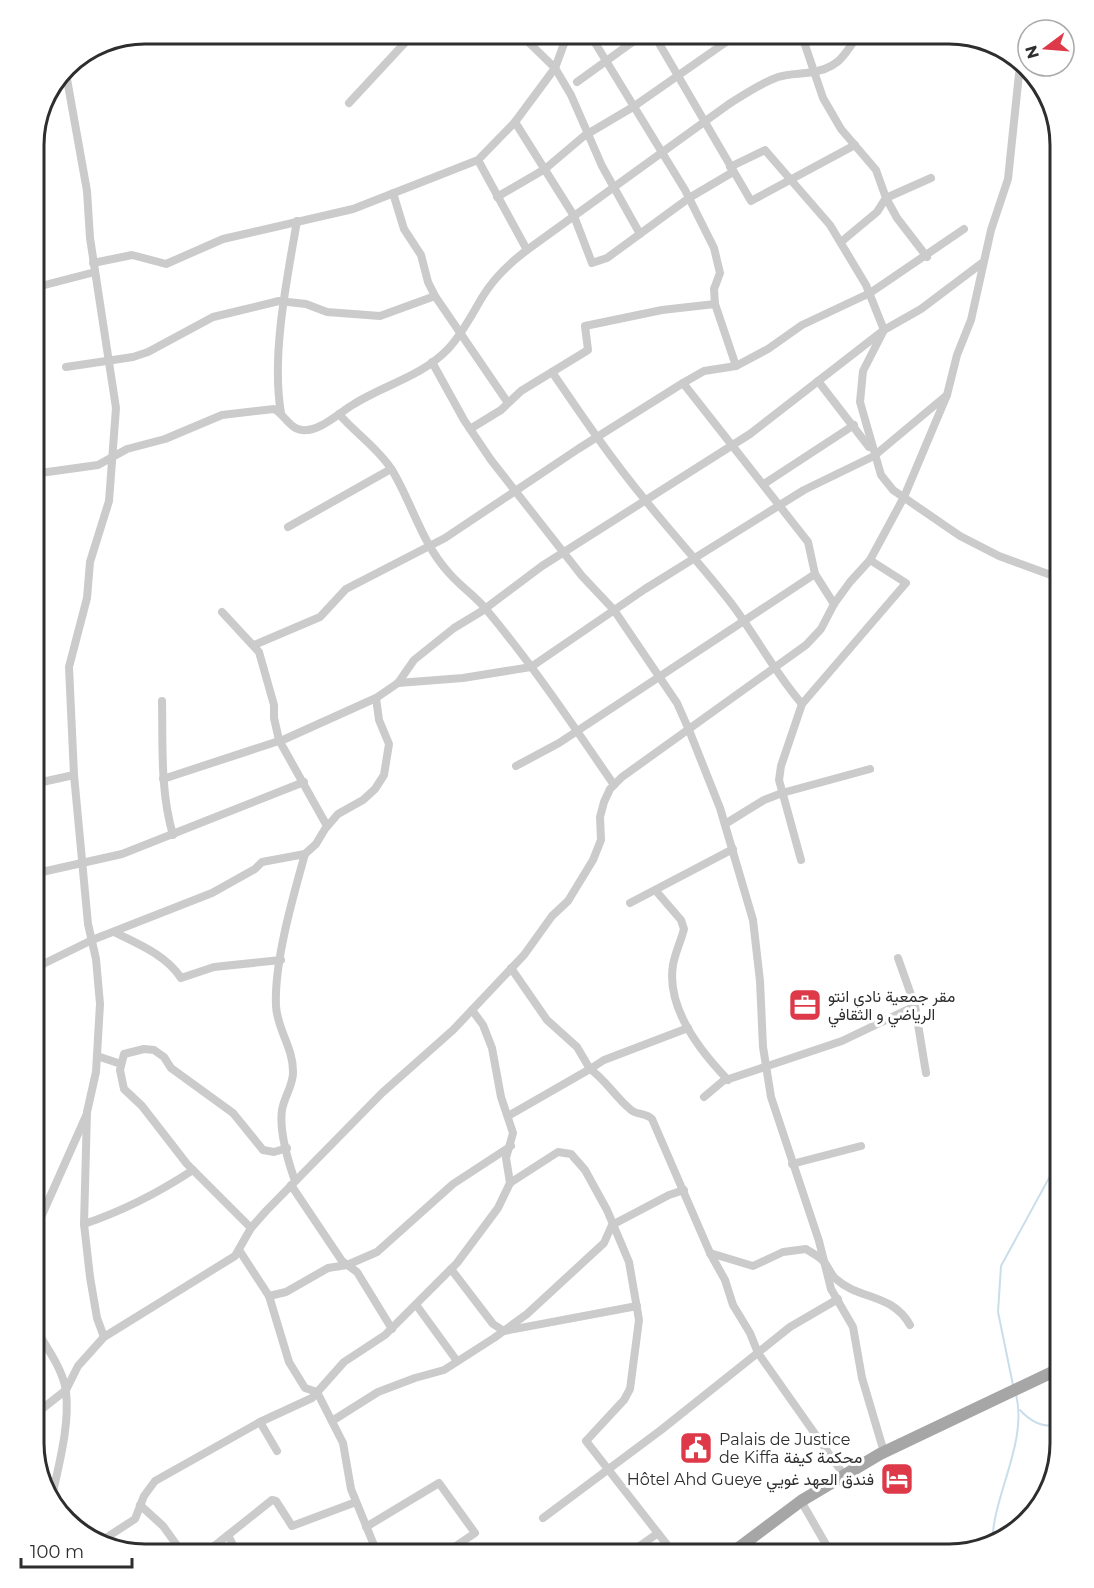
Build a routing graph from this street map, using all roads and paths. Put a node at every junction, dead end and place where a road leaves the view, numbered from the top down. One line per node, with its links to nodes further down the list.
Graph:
1 (404, 44): 17 (street)
2 (530, 44): 11 (street)
3 (564, 44): 11 (street)
4 (596, 44): 10 (street)
5 (629, 44): 10 (street)
6 (659, 44): 13 (street)
7 (723, 44): 13 (street)
8 (804, 44): 12 (street)
9 (853, 44): 12 (street)
10 (606, 60): 16 (street); 18 (street)
11 (555, 68): 19 (street); 21 (street)
12 (812, 73): 20 (street); 22 (street)
13 (678, 76): 18 (street); 20 (street)
14 (1019, 78): 42 (street)
15 (67, 80): 41 (street)
16 (577, 82)
17 (349, 103)
18 (633, 107): 21 (street); 23 (street)
19 (515, 122): 24 (street); 25 (street)
20 (704, 123): 23 (street); 26 (street)
21 (588, 134): 25 (street); 29 (street)
22 (855, 145): 28 (street); 33 (street)
23 (661, 155): 29 (street); 32 (street)
24 (478, 160): 30 (street); 31 (street)
25 (544, 169): 31 (street); 34 (street)
26 (731, 169): 28 (street); 28 (street); 32 (street)
27 (930, 178): 33 (street)
28 (792, 181): 38 (street)
29 (616, 187): 34 (street); 37 (street)
30 (393, 193): 35 (street); 46 (street)
31 (497, 197): 39 (street)
32 (689, 198): 37 (street); 48 (street)
33 (886, 198): 38 (street); 40 (street)
34 (574, 216): 37 (street); 39 (street)
35 (297, 221): 41 (street); 47 (street)
36 (964, 229): 40 (street)
37 (640, 234)
38 (841, 242): 45 (street)
39 (527, 250): 50 (street)
40 (927, 257): 45 (street)
41 (93, 263): 43 (street)
42 (982, 263): 49 (street); 58 (street)
43 (94, 272): 44 (street); 51 (street)
44 (44, 285)
45 (868, 294): 49 (street); 53 (street)
46 (435, 296): 47 (street); 50 (street)
47 (284, 302): 51 (street); 60 (street)
48 (715, 304): 53 (street); 55 (street)
49 (884, 330): 56 (street); 67 (street)
50 (461, 332): 52 (street); 59 (street)
51 (108, 361): 54 (street); 66 (street)
52 (432, 362): 61 (street); 63 (street)
53 (736, 366): 57 (street)
54 (66, 367)
55 (552, 372): 59 (street); 64 (street)
56 (819, 381): 62 (street); 65 (street)
57 (684, 383): 64 (street); 65 (street)
58 (947, 395): 67 (street); 72 (street)
59 (508, 402): 63 (street)
60 (281, 413): 61 (street); 66 (street)
61 (339, 414): 68 (street)
62 (854, 425): 67 (street); 70 (street)
63 (470, 429): 71 (street)
64 (596, 437): 71 (street); 73 (street)
65 (731, 445): 70 (street); 73 (street)
66 (112, 456): 69 (street); 100 (street)
67 (874, 456): 72 (street); 74 (street)
68 (391, 469): 75 (street); 76 (street)
69 (44, 472)
70 (764, 484): 74 (street)
71 (514, 492): 76 (street); 77 (street)
72 (904, 497): 79 (street); 81 (street)
73 (645, 500): 77 (street); 78 (street)
74 (780, 505): 78 (street); 80 (street)
75 (288, 527)
76 (431, 546): 83 (street); 87 (street)
77 (564, 552): 83 (street); 84 (street)
78 (694, 558): 84 (street); 86 (street)
79 (870, 560): 82 (street); 94 (street)
80 (815, 574): 82 (street); 86 (street)
81 (1050, 575)
82 (834, 604): 89 (street)
83 (485, 608): 88 (street); 91 (street)
84 (614, 610): 88 (street); 90 (street)
85 (222, 612): 87 (street)
86 (743, 620): 89 (street); 90 (street)
87 (254, 645): 97 (street)
88 (531, 667): 91 (street); 95 (street)
89 (776, 668): 94 (street); 96 (street)
90 (658, 676): 95 (street); 96 (street)
91 (398, 683): 92 (street)
92 (376, 698): 97 (street); 107 (street)
93 (162, 701): 101 (street)
94 (802, 704): 105 (street)
95 (578, 729): 98 (street); 104 (street)
96 (689, 730): 104 (street); 106 (street)
97 (279, 740): 101 (street); 103 (street)
98 (516, 766)
99 (870, 769): 105 (street)
100 (74, 775): 102 (street); 112 (street)
101 (163, 779): 108 (street)
102 (44, 782)
103 (304, 782): 107 (street); 108 (street)
104 (614, 785): 121 (street)
105 (782, 793): 106 (street); 111 (street)
106 (725, 825): 109 (street)
107 (327, 826): 110 (street)
108 (173, 834): 112 (street)
109 (733, 849): 114 (street); 127 (street)
110 (305, 854): 116 (street); 119 (street)
111 (801, 860)
112 (83, 864): 113 (street); 117 (street)
113 (44, 872)
114 (656, 891): 115 (street); 124 (street)
115 (630, 903)
116 (114, 932): 117 (street); 119 (street)
117 (92, 940): 120 (street); 125 (street)
118 (898, 958): 122 (street)
119 (281, 960): 136 (street)
120 (44, 964)
121 (511, 968): 123 (street); 128 (street)
122 (915, 1006): 127 (street); 129 (street)
123 (472, 1010): 133 (street); 139 (street)
124 (688, 1028): 128 (street); 130 (street)
125 (97, 1056): 126 (street); 132 (street)
126 (121, 1064): 136 (street); 138 (street)
127 (766, 1068): 130 (street); 137 (street)
128 (590, 1069): 133 (street); 141 (street)
129 (926, 1073)
130 (728, 1080): 131 (street)
131 (704, 1096)
132 (87, 1112): 142 (street); 143 (street)
133 (508, 1116): 134 (street)
134 (511, 1146): 140 (street); 149 (street)
135 (861, 1146): 137 (street)
136 (287, 1148): 139 (street)
137 (792, 1164): 148 (street)
138 (193, 1170): 143 (street); 145 (street)
139 (293, 1183): 145 (street); 149 (street)
140 (510, 1183): 144 (street); 150 (street)
141 (684, 1190): 144 (street); 147 (street)
142 (44, 1210)
143 (84, 1224): 158 (street)
144 (612, 1225): 154 (street); 157 (street)
145 (251, 1228): 146 (street)
146 (238, 1250): 151 (street); 158 (street)
147 (710, 1253): 148 (street); 160 (street)
148 (824, 1262): 152 (street); 155 (street)
149 (347, 1265): 151 (street); 156 (street)
150 (452, 1269): 153 (street); 157 (street)
151 (269, 1296): 164 (street)
152 (838, 1299): 160 (street); 169 (street)
153 (417, 1306): 156 (street); 161 (street)
154 (637, 1306): 157 (street); 170 (street)
155 (910, 1325)
156 (392, 1329): 164 (street)
157 (504, 1331): 161 (street)
158 (104, 1337): 163 (street)
159 (44, 1344): 163 (street)
160 (758, 1353): 170 (street); 171 (street)
161 (457, 1361): 166 (street)
162 (1050, 1373): 169 (main road)
163 (66, 1390): 165 (street); 172 (street)
164 (317, 1392): 166 (street); 167 (street)
165 (44, 1407)
166 (332, 1421): 174 (street)
167 (260, 1422): 168 (street); 175 (street)
168 (277, 1451)
169 (884, 1452): 171 (main road)
170 (608, 1469): 176 (street); 178 (street)
171 (844, 1475): 173 (main road)
172 (54, 1487)
173 (801, 1501): 188 (main road); 189 (street)
174 (356, 1502): 177 (street); 179 (street)
175 (140, 1505): 180 (street); 181 (street)
176 (543, 1518)
177 (366, 1527): 184 (street); 185 (street)
178 (658, 1533): 186 (street); 187 (street)
179 (228, 1535): 182 (street); 183 (street)
180 (107, 1537)
181 (176, 1544)
182 (217, 1544)
183 (232, 1544)
184 (373, 1544)
185 (459, 1544)
186 (642, 1544)
187 (666, 1544)
188 (744, 1544)
189 (826, 1544)

